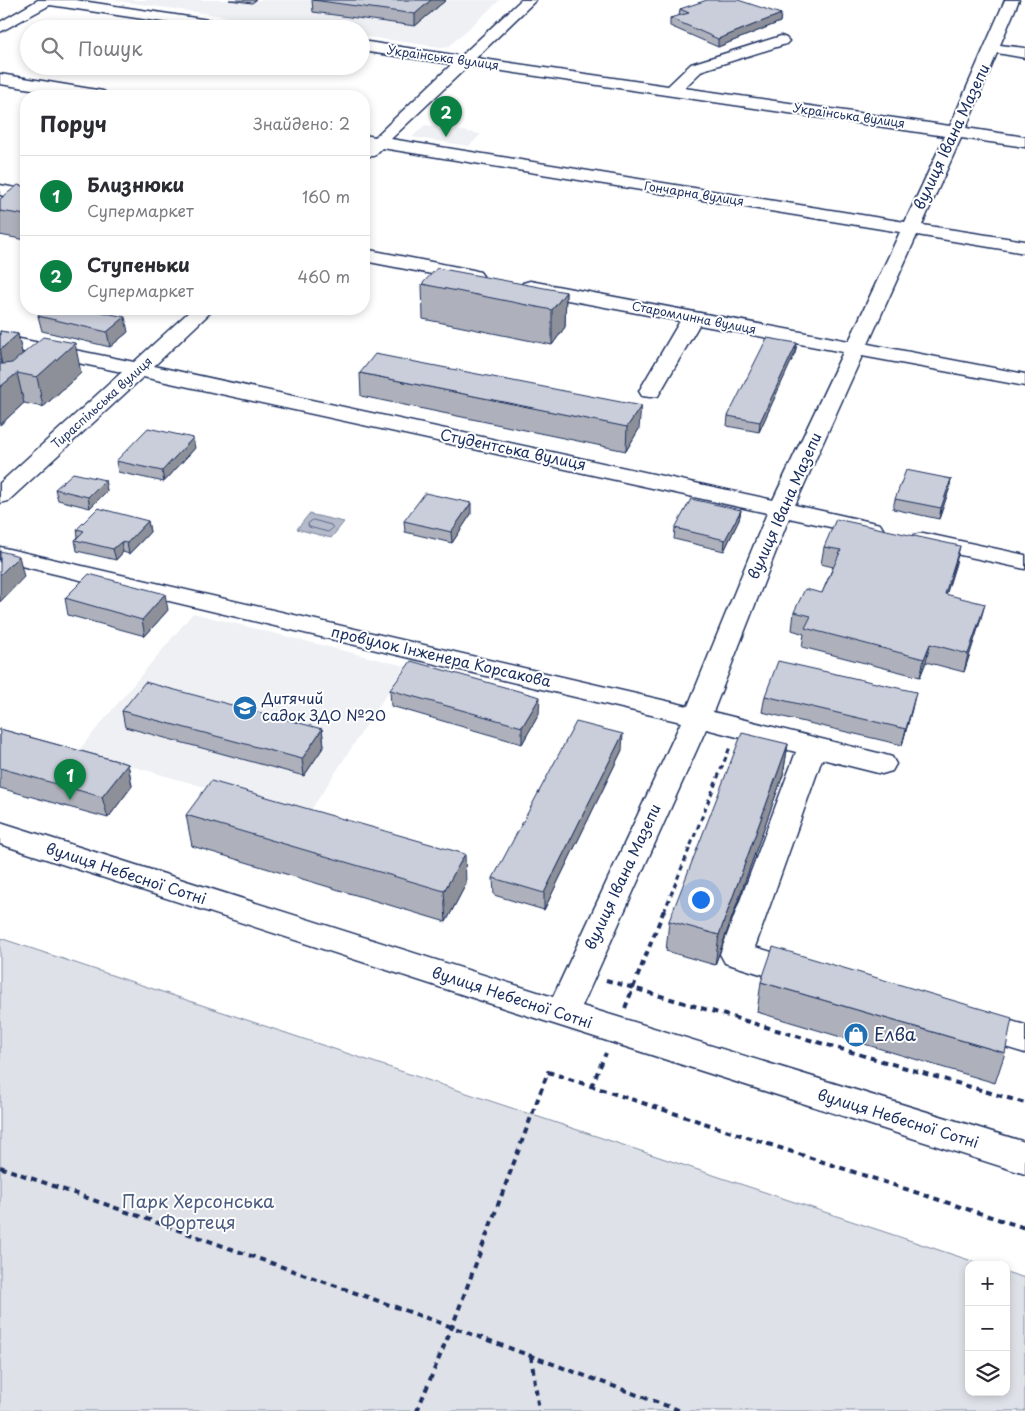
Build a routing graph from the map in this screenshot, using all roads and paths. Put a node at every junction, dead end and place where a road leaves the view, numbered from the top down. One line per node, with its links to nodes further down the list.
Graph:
1 (48, 0): 5 (street); 6 (street)
2 (1012, 0): 9 (street, вулиця Івана Мазепи)
3 (505, 1): 4 (street)
4 (527, 2): 11 (street)
5 (182, 20)
6 (0, 28)
7 (781, 41): 14 (street)
8 (370, 47): 11 (street, Українська вулиця)
9 (992, 48): 10 (street); 15 (street, вулиця Івана Мазепи)
10 (1025, 52)
11 (466, 61): 14 (street, Українська вулиця); 16 (street)
12 (0, 79): 13 (street)
13 (67, 90)
14 (673, 90): 15 (street, Українська вулиця)
15 (956, 131): 17 (street, Українська вулиця); 20 (street, вулиця Івана Мазепи)
16 (371, 141): 20 (street, Гончарна вулиця)
17 (1025, 142)
18 (0, 190): 19 (street)
19 (20, 194)
20 (910, 229): 21 (street, Гончарна вулиця); 26 (street, вулиця Івана Мазепи)
21 (1025, 247)
22 (370, 256): 24 (street, Старомлинна вулиця)
23 (198, 315): 29 (street, Тираспільська вулиця)
24 (693, 318): 26 (street, Старомлинна вулиця); 31 (street)
25 (0, 342): 27 (street, Студентська вулиця)
26 (856, 348): 30 (street, Старомлинна вулиця); 33 (street, вулиця Івана Мазепи)
27 (50, 352): 28 (street); 29 (street, Студентська вулиця)
28 (30, 370)
29 (139, 370): 32 (street, Тираспільська вулиця); 33 (street, Студентська вулиця)
30 (1025, 380)
31 (650, 391)
32 (0, 496)
33 (781, 509): 35 (street, Студентська вулиця); 36 (street, вулиця Івана Мазепи)
34 (0, 554): 36 (street, провулок Інженера Корсакова)
35 (1025, 562)
36 (697, 717): 37 (street, провулок Інженера Корсакова); 41 (street, вулиця Івана Мазепи)
37 (738, 728): 38 (street, провулок Інженера Корсакова); 43 (path)
38 (812, 746): 39 (street, провулок Інженера Корсакова); 42 (street)
39 (882, 764)
40 (0, 833): 44 (street, вулиця Небесної Сотні)
41 (579, 972): 43 (path); 44 (street, вулиця Івана Мазепи)
42 (829, 982)
43 (632, 988): 46 (path); 49 (path)
44 (562, 1013): 46 (street, вулиця Небесної Сотні)
45 (950, 1018): 47 (street)
46 (616, 1031): 48 (path); 50 (street, вулиця Небесної Сотні)
47 (1025, 1040)
48 (592, 1087): 52 (path); 53 (path)
49 (1025, 1103)
50 (1025, 1158)
51 (0, 1167): 53 (path)
52 (1025, 1228)
53 (452, 1327): 54 (path); 55 (path)
54 (531, 1356): 56 (path); 57 (path)
55 (417, 1411)
56 (539, 1411)
57 (681, 1411)

